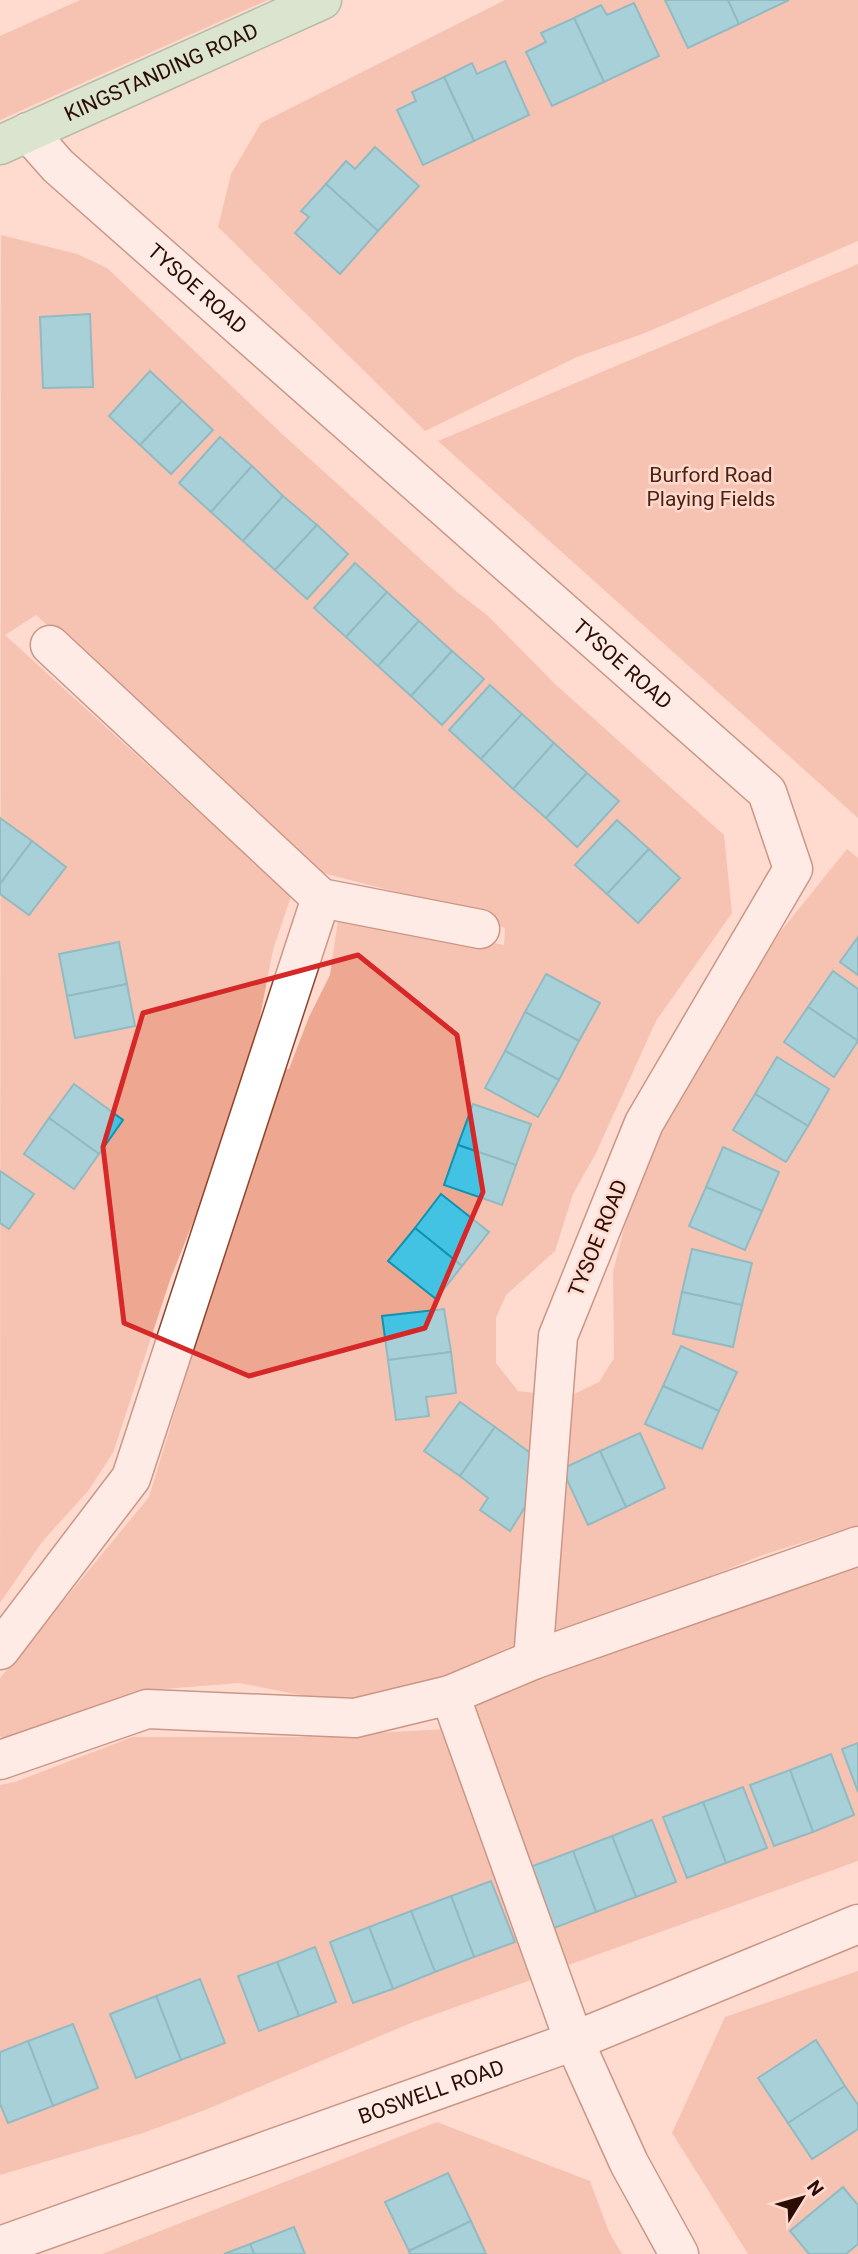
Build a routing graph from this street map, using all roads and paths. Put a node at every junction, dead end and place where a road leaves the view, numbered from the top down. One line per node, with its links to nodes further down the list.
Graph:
1 (322, 0): 2 (main road, KINGSTANDING ROAD)
2 (14, 138): 8 (street, TYSOE ROAD)
3 (50, 645): 4 (street)
4 (321, 898): 5 (street); 7 (street)
5 (480, 929)
6 (858, 1545): 8 (street)
7 (0, 1650)
8 (533, 1660): 9 (street)
9 (450, 1695): 10 (street); 12 (street)
10 (0, 1760)
11 (858, 1924): 12 (street, BOSWELL ROAD)
12 (574, 2041): 13 (street, BOSWELL ROAD); 14 (street)
13 (0, 2246)
14 (679, 2254)

